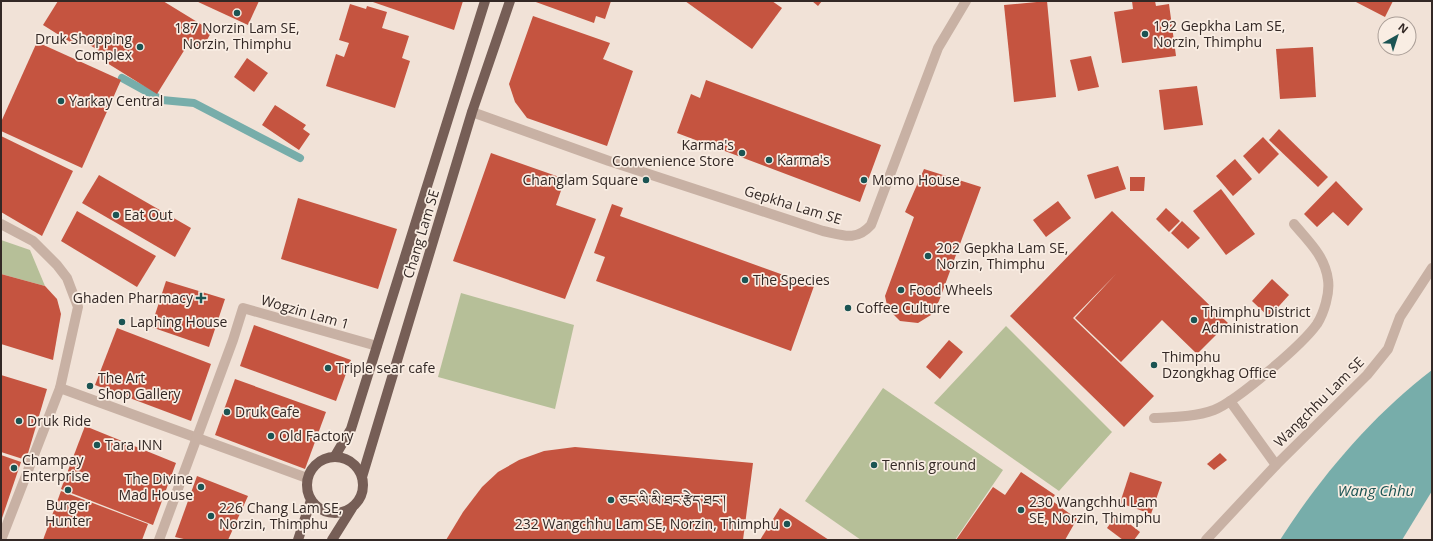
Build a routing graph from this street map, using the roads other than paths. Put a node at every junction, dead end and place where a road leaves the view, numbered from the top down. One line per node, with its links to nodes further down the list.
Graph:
1 (485, 1): 8 (main road, Chang Lam SE)
2 (510, 1): 4 (main road, Chang Lam SE)
3 (966, 1): 4 (street, Gepkha Lam SE)
4 (472, 112): 15 (main road, Chang Lam SE)
5 (1, 224): 9 (street)
6 (1294, 224): 10 (street)
7 (1432, 268): 14 (street, Wangchhu Lam SE)
8 (377, 346): 12 (street, Wogzin Lam 1); 13 (main road, Chang Lam SE)
9 (60, 388): 12 (street); 19 (street)
10 (1230, 401): 11 (street); 14 (street)
11 (1154, 418)
12 (197, 438): 16 (street); 20 (street)
13 (335, 456): 15 (main road); 16 (main road)
14 (1276, 465): 23 (street, Wangchhu Lam SE)
15 (362, 477): 18 (main road)
16 (307, 478): 17 (main road)
17 (311, 500): 18 (main road); 21 (main road)
18 (352, 508): 22 (main road)
19 (1, 540)
20 (159, 540)
21 (298, 540)
22 (332, 540)
23 (1206, 540)

